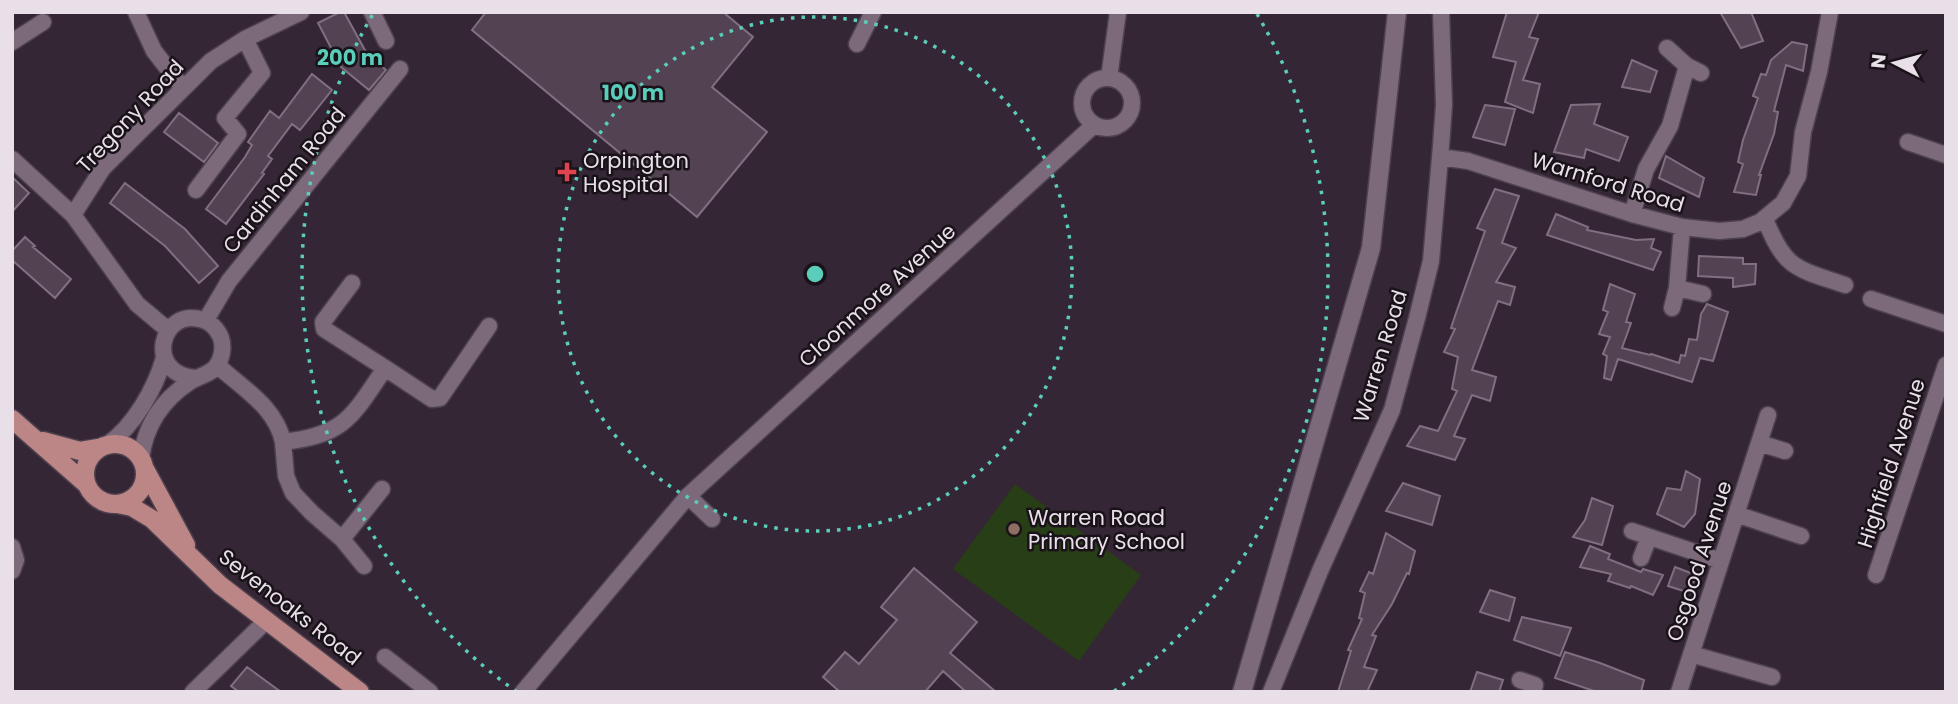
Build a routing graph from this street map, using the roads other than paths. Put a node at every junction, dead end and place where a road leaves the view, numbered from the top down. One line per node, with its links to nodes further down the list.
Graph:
1 (136, 12): 17 (street)
2 (301, 12): 10 (street, Tregony Road)
3 (372, 12): 11 (street)
4 (873, 12): 13 (street)
5 (1118, 12): 16 (street)
6 (1397, 12): 78 (street, Warren Road)
7 (1441, 12): 21 (street, Warren Road)
8 (1830, 12): 26 (street, Warnford Road)
9 (43, 22): 12 (street)
10 (245, 39): 17 (street, Tregony Road); 23 (street)
11 (386, 41)
12 (12, 42)
13 (856, 44)
14 (1667, 48): 24 (street)
15 (400, 69): 34 (street, Cardinham Road)
16 (1110, 78): 18 (street); 18 (street)
17 (183, 88): 25 (street, Tregony Road)
18 (1094, 125): 54 (street, Cloonmore Avenue)
19 (1908, 142): 20 (street)
20 (1946, 155)
21 (1440, 157): 24 (street, Warnford Road); 79 (street, Warren Road)
22 (12, 159): 25 (street)
23 (196, 190)
24 (1632, 214): 27 (street, Warnford Road)
25 (73, 215): 37 (street)
26 (1765, 219): 27 (street, Warnford Road); 29 (street)
27 (1682, 227): 30 (street)
28 (352, 283): 41 (street)
29 (1845, 285)
30 (1677, 288): 31 (street); 33 (street)
31 (1703, 294)
32 (1871, 299): 35 (street)
33 (1672, 308)
34 (206, 320): 37 (street); 39 (street)
35 (1946, 324)
36 (489, 326): 41 (street)
37 (168, 330): 38 (street)
38 (164, 358): 42 (street); 49 (street)
39 (217, 365): 42 (street); 47 (street)
40 (1946, 365): 43 (street, Highfield Avenue)
41 (384, 368): 47 (street)
42 (195, 378): 51 (street)
43 (1940, 405): 68 (street, Highfield Avenue)
44 (1768, 415): 48 (street, Osgood Avenue)
45 (12, 419): 46 (main road)
46 (36, 439): 49 (main road); 52 (main road)
47 (283, 442): 61 (street)
48 (1759, 443): 50 (street); 56 (street, Osgood Avenue)
49 (103, 447): 51 (main road); 52 (main road)
50 (1785, 451)
51 (143, 464): 55 (main road); 63 (main road, Sevenoaks Road)
52 (86, 484): 55 (main road)
53 (382, 489): 61 (street)
54 (688, 496): 57 (street); 77 (street, Cloonmore Avenue)
55 (117, 504): 63 (main road, Sevenoaks Road)
56 (1736, 514): 59 (street); 65 (street, Osgood Avenue)
57 (712, 519)
58 (1632, 531): 60 (street)
59 (1801, 536)
60 (1648, 537): 64 (street); 65 (street)
61 (342, 539): 66 (street)
62 (13, 547): 67 (street)
63 (192, 558): 69 (main road, Sevenoaks Road)
64 (1641, 558)
65 (1721, 561): 70 (street, Osgood Avenue)
66 (364, 566)
67 (12, 571)
68 (1876, 575)
69 (267, 620): 74 (street); 75 (main road, Sevenoaks Road)
70 (1691, 654): 72 (street); 81 (street, Osgood Avenue)
71 (386, 657): 76 (street)
72 (1772, 677)
73 (1520, 680): 80 (street)
74 (193, 692)
75 (360, 692)
76 (430, 692)
77 (523, 692)
78 (1242, 692)
79 (1271, 692)
80 (1533, 692)
81 (1679, 692)

